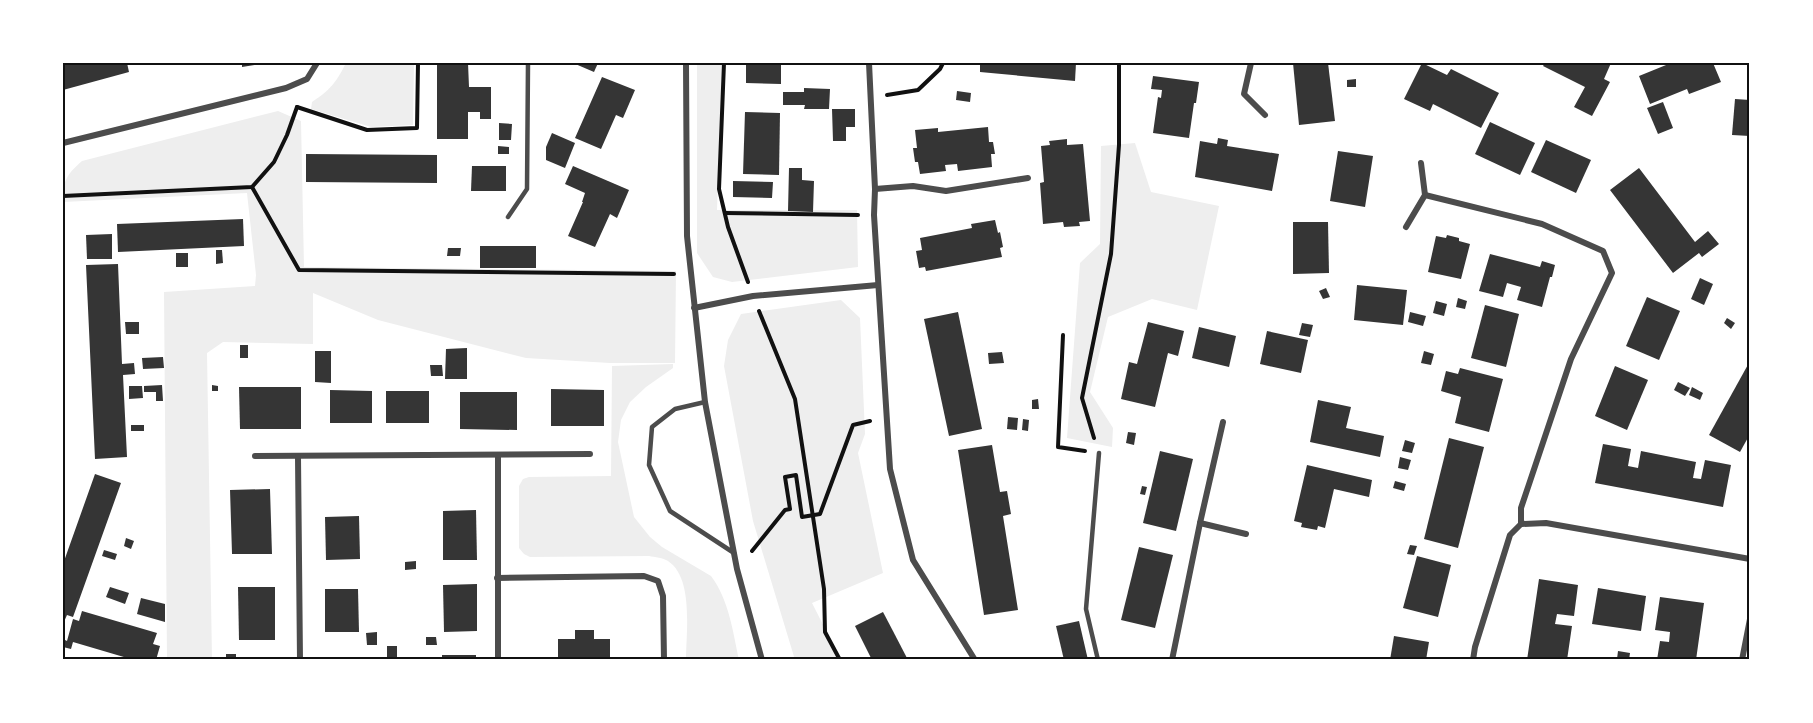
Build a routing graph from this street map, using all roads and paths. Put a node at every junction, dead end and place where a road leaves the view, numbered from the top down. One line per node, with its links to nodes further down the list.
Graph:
1 (318, 63): 10 (street)
2 (418, 63): 12 (path)
3 (528, 63): 23 (lane)
4 (686, 63): 25 (street)
5 (724, 63): 21 (path)
6 (869, 63): 11 (street)
7 (944, 63): 11 (path)
8 (1119, 63): 33 (path)
9 (1251, 63): 13 (street)
10 (286, 88): 12 (path); 14 (street)
11 (871, 98): 18 (street)
12 (297, 107): 17 (path)
13 (1265, 115)
14 (63, 143)
15 (1421, 163): 19 (street)
16 (1028, 178): 18 (street)
17 (252, 187): 20 (path); 25 (path)
18 (875, 189): 22 (street)
19 (1425, 195): 24 (street); 40 (street)
20 (63, 196)
21 (725, 213): 22 (path); 27 (path)
22 (874, 215): 26 (street)
23 (508, 218)
24 (1406, 227)
25 (690, 274): 28 (street)
26 (878, 285): 27 (street); 31 (street)
27 (753, 296): 28 (street); 38 (path)
28 (694, 308): 30 (street)
29 (1063, 335): 33 (path)
30 (705, 402): 42 (street); 42 (lane)
31 (885, 418): 38 (path); 52 (street)
32 (1223, 422): 39 (street)
33 (1099, 453): 53 (lane)
34 (590, 454): 35 (street)
35 (498, 455): 37 (street); 45 (street)
36 (255, 456): 37 (street)
37 (298, 457): 47 (street)
38 (812, 515): 44 (path); 51 (path)
39 (1200, 523): 41 (street); 54 (street)
40 (1521, 524): 43 (street); 55 (street)
41 (1246, 534)
42 (734, 553): 44 (street)
43 (1750, 559)
44 (738, 568): 50 (street)
45 (497, 578): 48 (street); 49 (street)
46 (1750, 619): 56 (street)
47 (300, 660)
48 (498, 660)
49 (664, 660)
50 (762, 660)
51 (840, 660)
52 (975, 660)
53 (1098, 660)
54 (1172, 660)
55 (1473, 660)
56 (1742, 660)

